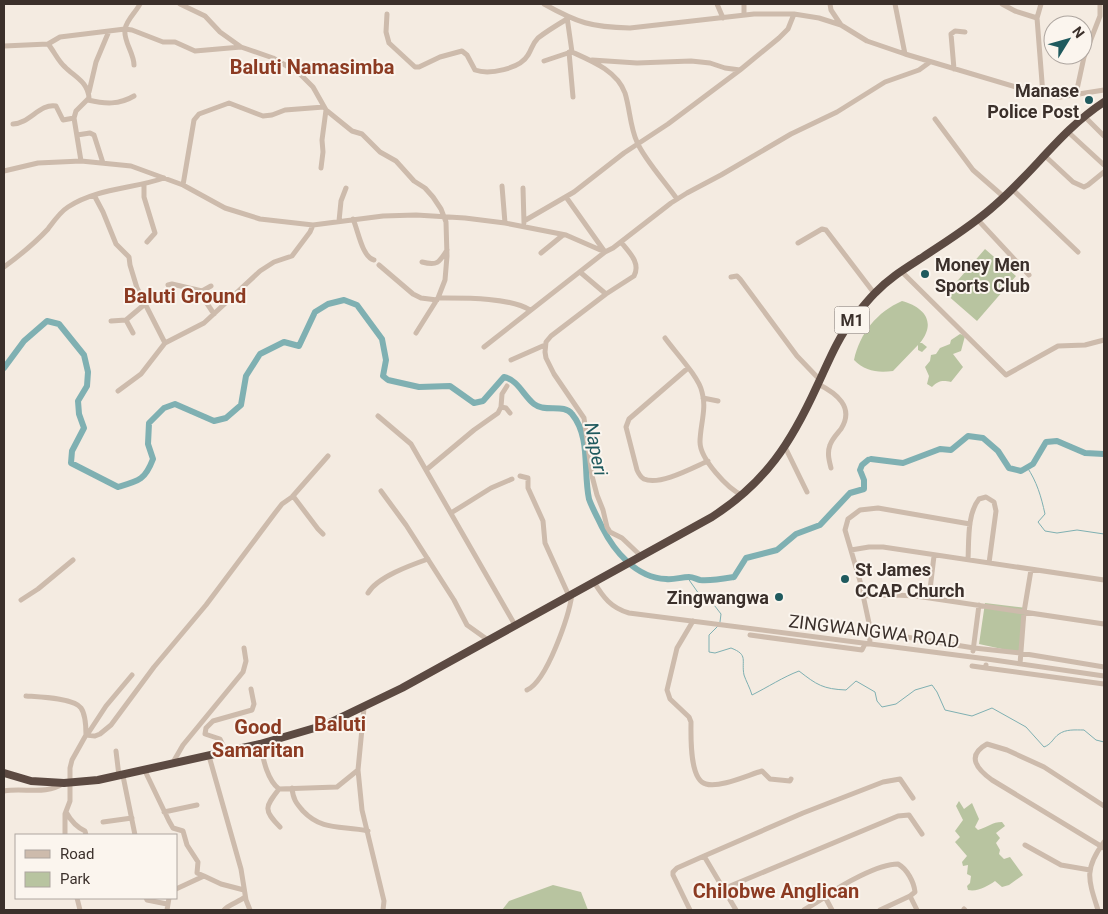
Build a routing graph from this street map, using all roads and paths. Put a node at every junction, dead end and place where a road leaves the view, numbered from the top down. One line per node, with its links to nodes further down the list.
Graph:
1 (140, 4): 19 (street)
2 (180, 4): 24 (street)
3 (544, 4): 15 (street)
4 (717, 4): 16 (street)
5 (744, 4): 14 (street)
6 (826, 4): 11 (street)
7 (895, 4): 26 (street)
8 (1002, 4): 17 (street)
9 (1041, 4): 17 (street)
10 (1100, 4): 35 (street)
11 (830, 7): 18 (street)
12 (387, 14): 15 (street)
13 (794, 14): 14 (street); 18 (street); 32 (street)
14 (744, 15): 16 (street)
15 (567, 18): 16 (street); 25 (street)
16 (723, 18)
17 (1037, 18): 36 (street)
18 (841, 25): 26 (street)
19 (125, 29): 20 (street); 24 (street); 30 (street)
20 (109, 31): 22 (street); 34 (street)
21 (965, 32): 31 (street)
22 (48, 44): 23 (street); 34 (street)
23 (4, 46)
24 (241, 47): 41 (street)
25 (570, 52): 27 (street); 28 (street); 38 (street)
26 (905, 54): 29 (street)
27 (591, 60): 32 (street); 49 (street)
28 (544, 61)
29 (930, 62): 31 (street); 68 (street)
30 (134, 65)
31 (954, 69): 36 (street)
32 (740, 70): 49 (street)
33 (1104, 90): 35 (street)
34 (88, 92): 39 (street)
35 (1076, 94): 36 (street)
36 (1043, 95)
37 (134, 96): 39 (street)
38 (573, 97)
39 (88, 100): 43 (street)
40 (1104, 102): 42 (highway, M1)
41 (325, 109): 54 (street); 59 (street); 70 (street)
42 (1084, 116): 46 (highway, M1); 48 (street)
43 (74, 118): 45 (street); 47 (street)
44 (935, 119): 67 (street)
45 (13, 124)
46 (1067, 131): 50 (highway, M1); 53 (street)
47 (77, 135): 51 (street); 52 (street)
48 (1104, 136)
49 (638, 144): 66 (street); 68 (street)
50 (1044, 155): 56 (street); 63 (highway, M1)
51 (81, 161): 52 (street); 55 (street)
52 (103, 164): 57 (street)
53 (1104, 166)
54 (321, 168)
55 (4, 171)
56 (1104, 172)
57 (164, 178): 58 (street); 59 (street)
58 (144, 185): 64 (street); 79 (street)
59 (183, 185): 76 (street)
60 (502, 186): 75 (street)
61 (346, 188): 73 (street)
62 (523, 188): 74 (street)
63 (1012, 189): 67 (highway, M1); 84 (street)
64 (109, 190): 65 (street); 69 (street)
65 (94, 195): 69 (street); 89 (street)
66 (566, 197): 74 (street); 83 (street)
67 (1004, 197): 72 (highway, M1)
68 (677, 199): 80 (street)
69 (100, 207): 100 (street)
70 (445, 218): 71 (street); 75 (street); 82 (street)
71 (354, 219): 73 (street); 86 (street)
72 (977, 219): 90 (highway, M1); 92 (street)
73 (339, 221): 76 (street)
74 (524, 221): 77 (street)
75 (505, 223): 77 (street)
76 (313, 225): 102 (street)
77 (524, 228): 78 (street)
78 (563, 235): 83 (street); 85 (street)
79 (147, 242)
80 (621, 242): 83 (street); 98 (street)
81 (798, 243): 97 (street)
82 (447, 250): 87 (street); 99 (street)
83 (605, 252): 91 (street)
84 (1078, 252)
85 (541, 253)
86 (374, 260)
87 (422, 262)
88 (379, 265): 99 (street)
89 (4, 267)
90 (901, 271): 97 (highway, M1); 108 (street)
91 (580, 272): 98 (street); 101 (street)
92 (1029, 275)
93 (731, 277): 114 (street)
94 (168, 285): 96 (street)
95 (211, 286): 96 (street)
96 (202, 291): 102 (street)
97 (874, 293): 114 (highway, M1)
98 (606, 294): 110 (street)
99 (438, 299): 101 (street); 106 (street)
100 (145, 304): 103 (street); 109 (street)
101 (530, 310): 111 (street)
102 (214, 314): 109 (street)
103 (126, 320): 104 (street); 105 (street)
104 (111, 321)
105 (132, 333)
106 (416, 333)
107 (665, 338): 113 (street)
108 (1104, 340)
109 (165, 343): 116 (street)
110 (545, 345): 112 (street); 138 (street)
111 (484, 347)
112 (511, 360)
113 (688, 368): 117 (street); 124 (street)
114 (819, 382): 122 (highway, M1); 125 (street)
115 (507, 386): 119 (street)
116 (118, 391)
117 (703, 398): 118 (street); 124 (street)
118 (718, 402)
119 (501, 407): 120 (street); 126 (street)
120 (510, 413)
121 (378, 416): 126 (street)
122 (785, 447): 130 (street); 131 (highway, M1)
123 (328, 456): 132 (street)
124 (708, 461): 131 (street)
125 (831, 468)
126 (426, 470): 133 (street)
127 (520, 476): 147 (street)
128 (512, 479): 133 (street)
129 (381, 491): 139 (street)
130 (807, 492)
131 (742, 495): 138 (highway, M1)
132 (293, 496): 135 (street); 178 (street)
133 (451, 513): 155 (street)
134 (970, 524): 136 (street); 141 (street); 142 (street)
135 (323, 534)
136 (851, 550): 137 (street); 148 (street)
137 (934, 556): 141 (street); 149 (street)
138 (638, 558): 145 (highway, M1)
139 (428, 559): 146 (street); 158 (street)
140 (73, 560): 150 (street)
141 (968, 560): 142 (street)
142 (989, 563): 143 (street)
143 (1031, 570): 144 (street); 152 (street)
144 (1104, 580)
145 (594, 582): 147 (highway, M1); 153 (street, ZINGWANGWA ROAD)
146 (368, 593)
147 (570, 595): 155 (highway, M1); 175 (street)
148 (863, 596): 149 (street); 156 (street)
149 (929, 598): 151 (street)
150 (21, 600)
151 (979, 604): 152 (street); 161 (street)
152 (1024, 612): 154 (street); 162 (street)
153 (693, 621): 159 (street, ZINGWANGWA ROAD); 188 (street)
154 (1104, 624)
155 (515, 625): 158 (highway, M1)
156 (869, 631): 159 (street); 161 (street)
157 (750, 635): 159 (street)
158 (488, 640): 177 (highway, M1)
159 (867, 644): 163 (street, ZINGWANGWA ROAD)
160 (244, 648): 183 (street)
161 (974, 648): 162 (street); 163 (street)
162 (1020, 653): 165 (street); 168 (street)
163 (973, 657): 164 (street, ZINGWANGWA ROAD)
164 (986, 659): 165 (street, ZINGWANGWA ROAD); 169 (street)
165 (1020, 664): 166 (street, ZINGWANGWA ROAD)
166 (1031, 665): 171 (street); 172 (street, ZINGWANGWA ROAD)
167 (972, 666): 169 (street)
168 (1104, 667)
169 (986, 668): 171 (street)
170 (132, 675): 178 (street)
171 (1029, 675): 173 (street)
172 (1104, 676)
173 (1104, 684)
174 (251, 689): 181 (street)
175 (527, 690)
176 (26, 696): 178 (street)
177 (364, 708): 179 (highway, M1); 184 (street)
178 (86, 735): 189 (street)
179 (260, 744): 181 (highway, M1); 191 (street)
180 (116, 751): 187 (street)
181 (226, 752): 182 (highway, M1)
182 (209, 756): 183 (highway, M1); 215 (street)
183 (172, 764): 185 (highway, M1)
184 (358, 770): 190 (street); 201 (street)
185 (145, 771): 187 (highway, M1); 197 (street)
186 (4, 773): 189 (highway, M1)
187 (121, 776): 189 (highway, M1); 198 (street)
188 (791, 779)
189 (67, 783): 192 (street); 196 (street)
190 (292, 788): 191 (street); 201 (street)
191 (279, 789): 200 (street)
192 (4, 791)
193 (913, 798): 208 (street)
194 (197, 805): 197 (street)
195 (1104, 806): 207 (street)
196 (66, 812): 202 (street); 203 (street)
197 (164, 812): 210 (street)
198 (132, 818): 199 (street); 204 (street)
199 (103, 822)
200 (280, 827)
201 (368, 831): 223 (street)
202 (65, 834)
203 (86, 834)
204 (135, 834)
205 (922, 834): 214 (street)
206 (1025, 845): 209 (street)
207 (1103, 845): 209 (street)
208 (704, 856): 214 (street); 224 (street)
209 (1090, 870): 230 (street)
210 (197, 873): 211 (street); 212 (street)
211 (204, 876): 212 (street); 215 (street)
212 (193, 882): 213 (street)
213 (178, 888)
214 (723, 889): 225 (street)
215 (244, 890): 217 (street)
216 (910, 896): 218 (street); 228 (street); 229 (street)
217 (246, 897): 221 (street); 222 (street)
218 (825, 897): 226 (street); 227 (street)
219 (146, 899): 220 (street)
220 (167, 907)
221 (224, 910)
222 (250, 910)
223 (383, 910)
224 (690, 910)
225 (736, 910)
226 (804, 910)
227 (832, 910)
228 (880, 910)
229 (917, 910)
230 (1098, 910)

